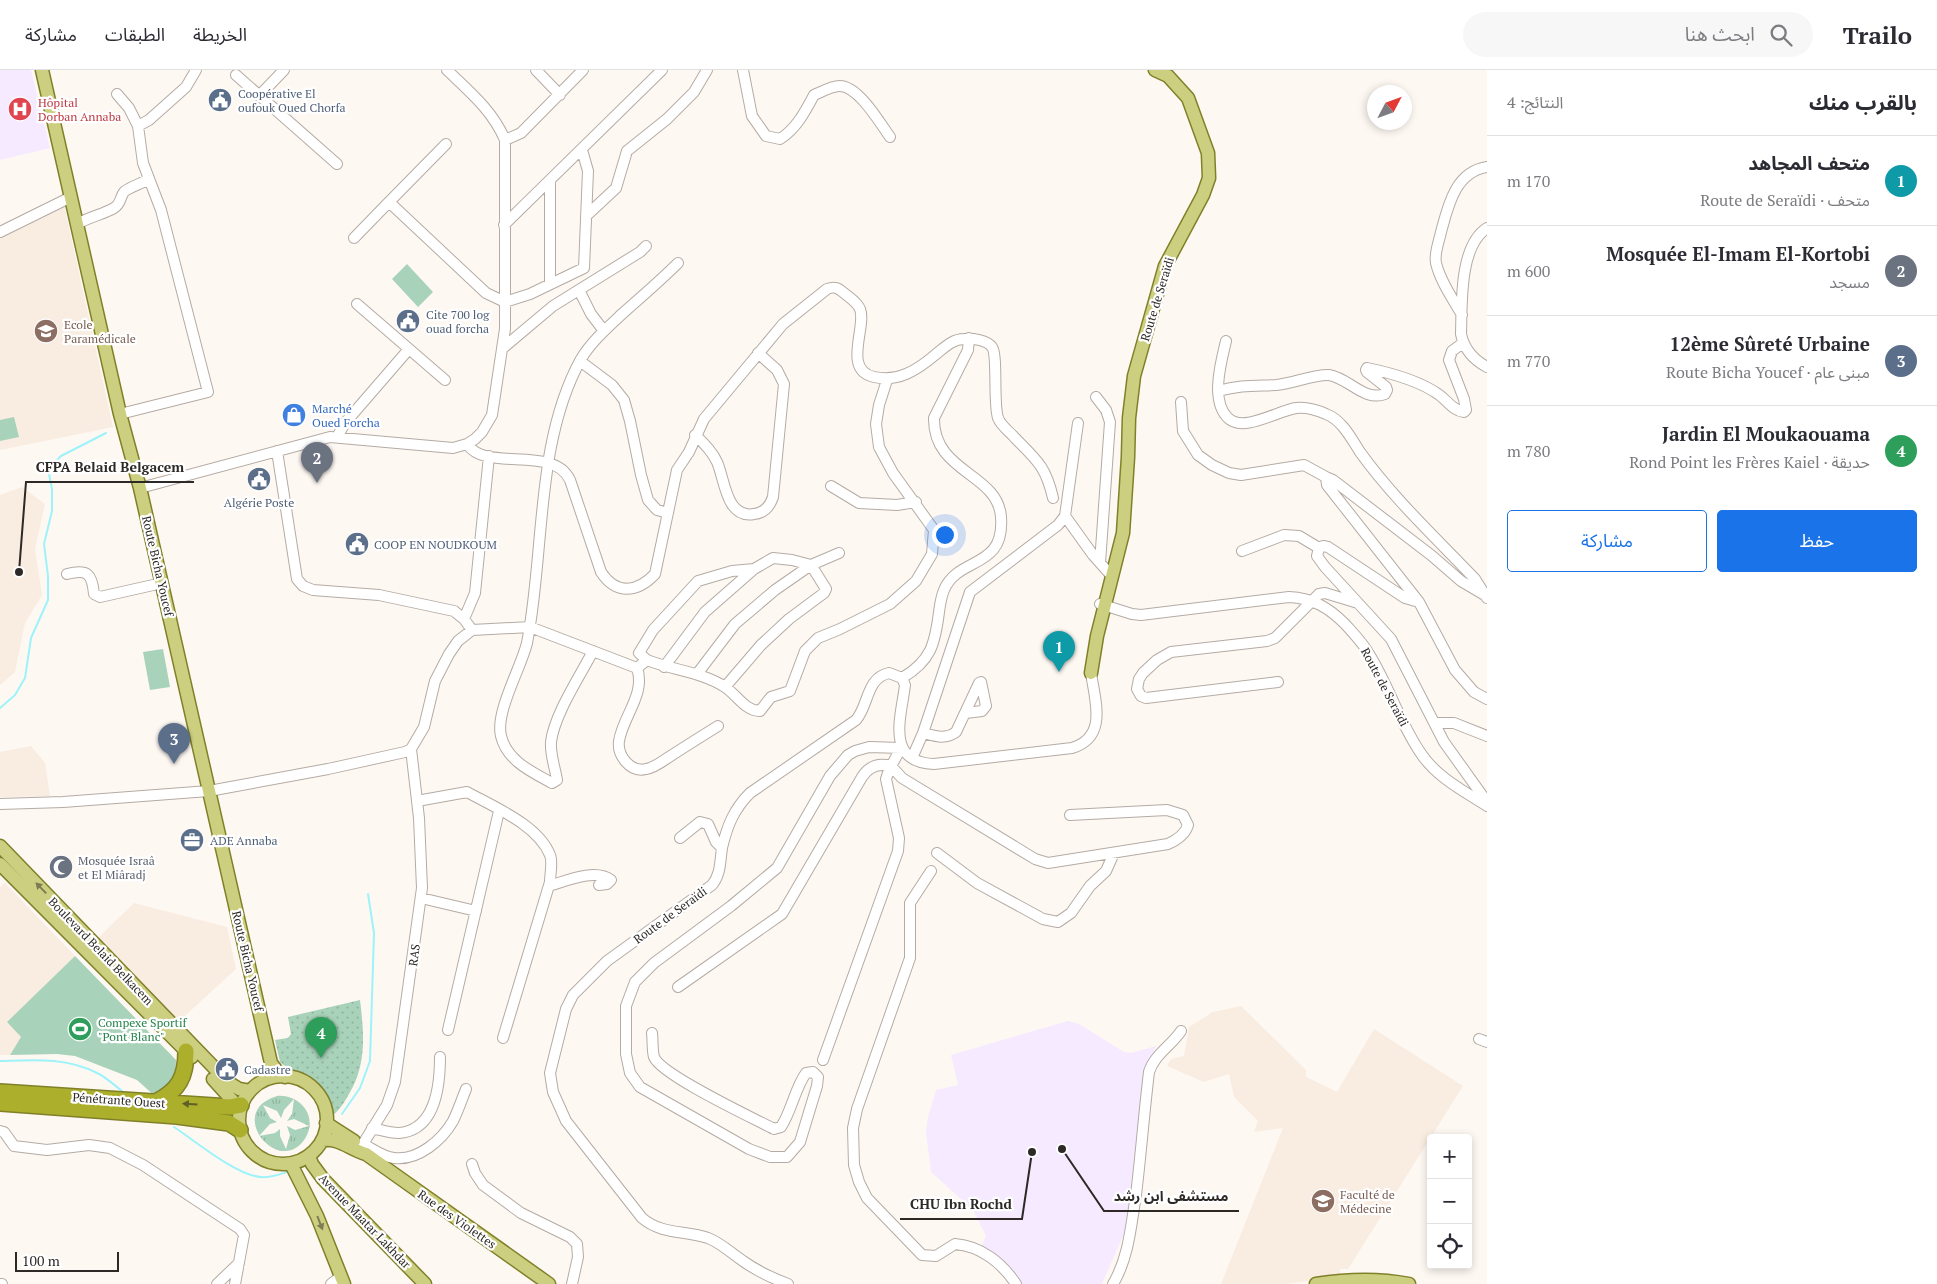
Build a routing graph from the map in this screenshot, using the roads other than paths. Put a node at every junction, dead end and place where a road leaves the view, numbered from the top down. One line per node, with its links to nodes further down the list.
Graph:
1 (42, 70): 24 (main road, Route Bicha Youcef)
2 (196, 70): 15 (street)
3 (284, 70): 14 (street)
4 (447, 70): 17 (street)
5 (536, 70): 13 (street)
6 (583, 70): 13 (street)
7 (662, 70): 19 (street)
8 (707, 70): 26 (street)
9 (742, 70): 16 (street)
10 (1156, 70): 69 (main road, Route de Seraïdi)
11 (236, 75): 14 (street)
12 (117, 94): 15 (street)
13 (560, 95): 17 (street)
14 (260, 96): 20 (street)
15 (138, 126): 22 (street)
16 (890, 138)
17 (505, 140): 29 (street)
18 (446, 144): 25 (street)
19 (582, 150): 23 (street); 26 (street)
20 (337, 164)
21 (1487, 167): 39 (street)
22 (149, 179): 28 (street); 54 (street)
23 (550, 181): 29 (street); 35 (street)
24 (71, 197): 28 (main road, Route Bicha Youcef); 31 (street)
25 (389, 202): 32 (street); 37 (street)
26 (586, 216): 35 (street)
27 (1487, 218): 30 (street)
28 (78, 224): 54 (main road, Route Bicha Youcef)
29 (504, 225): 37 (street)
30 (1485, 230): 39 (street)
31 (0, 232)
32 (354, 238)
33 (646, 246): 36 (street)
34 (678, 263): 40 (street)
35 (550, 284): 37 (street)
36 (579, 290): 40 (street); 44 (street)
37 (505, 302): 44 (street)
38 (357, 304): 45 (street)
39 (1462, 315): 43 (street)
40 (604, 330): 47 (street)
41 (969, 338): 50 (street); 65 (street); 93 (street)
42 (1226, 341): 51 (street)
43 (1463, 343): 48 (street); 51 (street)
44 (503, 348): 58 (street)
45 (409, 349): 49 (street); 57 (street)
46 (758, 354): 50 (street); 56 (street); 56 (street)
47 (580, 361): 61 (street); 67 (street)
48 (1487, 367)
49 (445, 380)
50 (887, 380): 66 (street)
51 (1218, 391): 79 (street)
52 (1096, 397): 73 (street)
53 (1181, 402): 62 (street)
54 (120, 414): 64 (main road, Route Bicha Youcef)
55 (1078, 423): 68 (street)
56 (695, 435): 67 (street)
57 (337, 437): 58 (street); 59 (street)
58 (467, 444): 60 (street)
59 (277, 451): 64 (street); 84 (street)
60 (489, 456): 61 (street); 84 (street)
61 (549, 463): 67 (street); 85 (street)
62 (1326, 477): 79 (street); 81 (street)
63 (831, 486): 66 (street)
64 (140, 488): 78 (main road, Route Bicha Youcef)
65 (1053, 498)
66 (916, 502): 95 (street)
67 (668, 513)
68 (1065, 516): 73 (street); 100 (street)
69 (1124, 524): 76 (main road, Route de Seraïdi); 83 (main road, Route de Seraïdi)
70 (1319, 548): 71 (street); 81 (street); 82 (street)
71 (1242, 550)
72 (839, 552): 74 (street)
73 (1100, 563): 76 (street)
74 (811, 565): 75 (street); 92 (street); 95 (street)
75 (754, 569): 88 (street); 89 (street)
76 (1109, 573): 83 (main road, Route de Seraïdi)
77 (67, 574): 78 (street)
78 (162, 583): 106 (main road, Route Bicha Youcef)
79 (1485, 596)
80 (1311, 600): 82 (street); 83 (street, Route de Seraïdi); 94 (street); 110 (street, Route de Seraïdi)
81 (1419, 602): 96 (street)
82 (1358, 603): 98 (street)
83 (1102, 608): 91 (main road, Route de Seraïdi)
84 (464, 619): 86 (street)
85 (530, 627): 86 (street); 87 (street); 87 (street)
86 (472, 630): 103 (street)
87 (593, 651): 90 (street)
88 (647, 660): 89 (street); 90 (street)
89 (664, 667): 92 (street)
90 (637, 668): 99 (street)
91 (1091, 673): 104 (street, Route de Seraïdi)
92 (697, 674): 95 (street)
93 (902, 678): 102 (street); 115 (street, Route de Seraïdi)
94 (1278, 682)
95 (725, 687)
96 (1487, 699)
97 (966, 712): 100 (street)
98 (1435, 722): 101 (street); 108 (street)
99 (718, 726)
100 (923, 733): 104 (street)
101 (1487, 736)
102 (901, 748): 104 (street, Route de Seraïdi); 105 (street); 127 (street)
103 (411, 749): 106 (street); 107 (street, RAS)
104 (912, 758)
105 (892, 766): 117 (street); 124 (street); 131 (street)
106 (209, 791): 109 (street); 132 (main road, Route Bicha Youcef)
107 (417, 801): 111 (street); 122 (street, RAS)
108 (1487, 802)
109 (0, 804)
110 (1487, 806)
111 (499, 811): 121 (street); 123 (street)
112 (1070, 815): 117 (street)
113 (680, 838): 115 (street)
114 (0, 846): 136 (main road, Boulevard Belaid Belkacem, one-way to 114)
115 (722, 848): 159 (street, Route de Seraïdi)
116 (937, 853): 117 (street)
117 (1114, 853)
118 (0, 864): 129 (main road, Boulevard Belaid Belkacem)
119 (932, 871): 160 (street)
120 (598, 885): 121 (street)
121 (549, 886): 128 (street)
122 (421, 898): 123 (street); 142 (street, RAS)
123 (476, 910): 125 (street)
124 (678, 986)
125 (448, 1030)
126 (1181, 1031): 161 (street)
127 (652, 1034)
128 (503, 1038)
129 (186, 1051): 138 (highway); 140 (main road, Boulevard Belaid Belkacem)
130 (440, 1057): 142 (street)
131 (823, 1060)
132 (271, 1063): 133 (main road); 134 (main road)
133 (286, 1077): 134 (main road); 141 (main road)
134 (265, 1080): 136 (main road)
135 (466, 1088): 146 (street)
136 (250, 1091): 140 (main road)
137 (0, 1092): 138 (highway, Pénétrante Ouest)
138 (149, 1102): 140 (highway, Pénétrante Ouest, one-way to 138)
139 (0, 1103): 143 (highway, Pénétrante Ouest)
140 (240, 1107): 143 (main road)
141 (326, 1122): 145 (main road); 146 (main road)
142 (372, 1128): 146 (street, RAS)
143 (240, 1130): 148 (main road)
144 (0, 1131): 152 (street)
145 (322, 1140): 146 (main road); 147 (main road)
146 (362, 1149): 157 (main road, Rue des Violettes)
147 (309, 1156): 148 (main road); 150 (main road, Avenue Maatar Lakhdar)
148 (291, 1164): 151 (main road)
149 (472, 1164): 158 (street)
150 (323, 1179): 151 (main road); 156 (main road, Avenue Maatar Lakhdar)
151 (306, 1191): 153 (main road, one-way to 153)
152 (239, 1263): 154 (street); 155 (street)
153 (338, 1282)
154 (218, 1284)
155 (235, 1284)
156 (425, 1284)
157 (549, 1284)
158 (572, 1284)
159 (788, 1284)
160 (1016, 1284)
161 (1113, 1284)
162 (1316, 1284): 163 (main road)
163 (1409, 1284)

